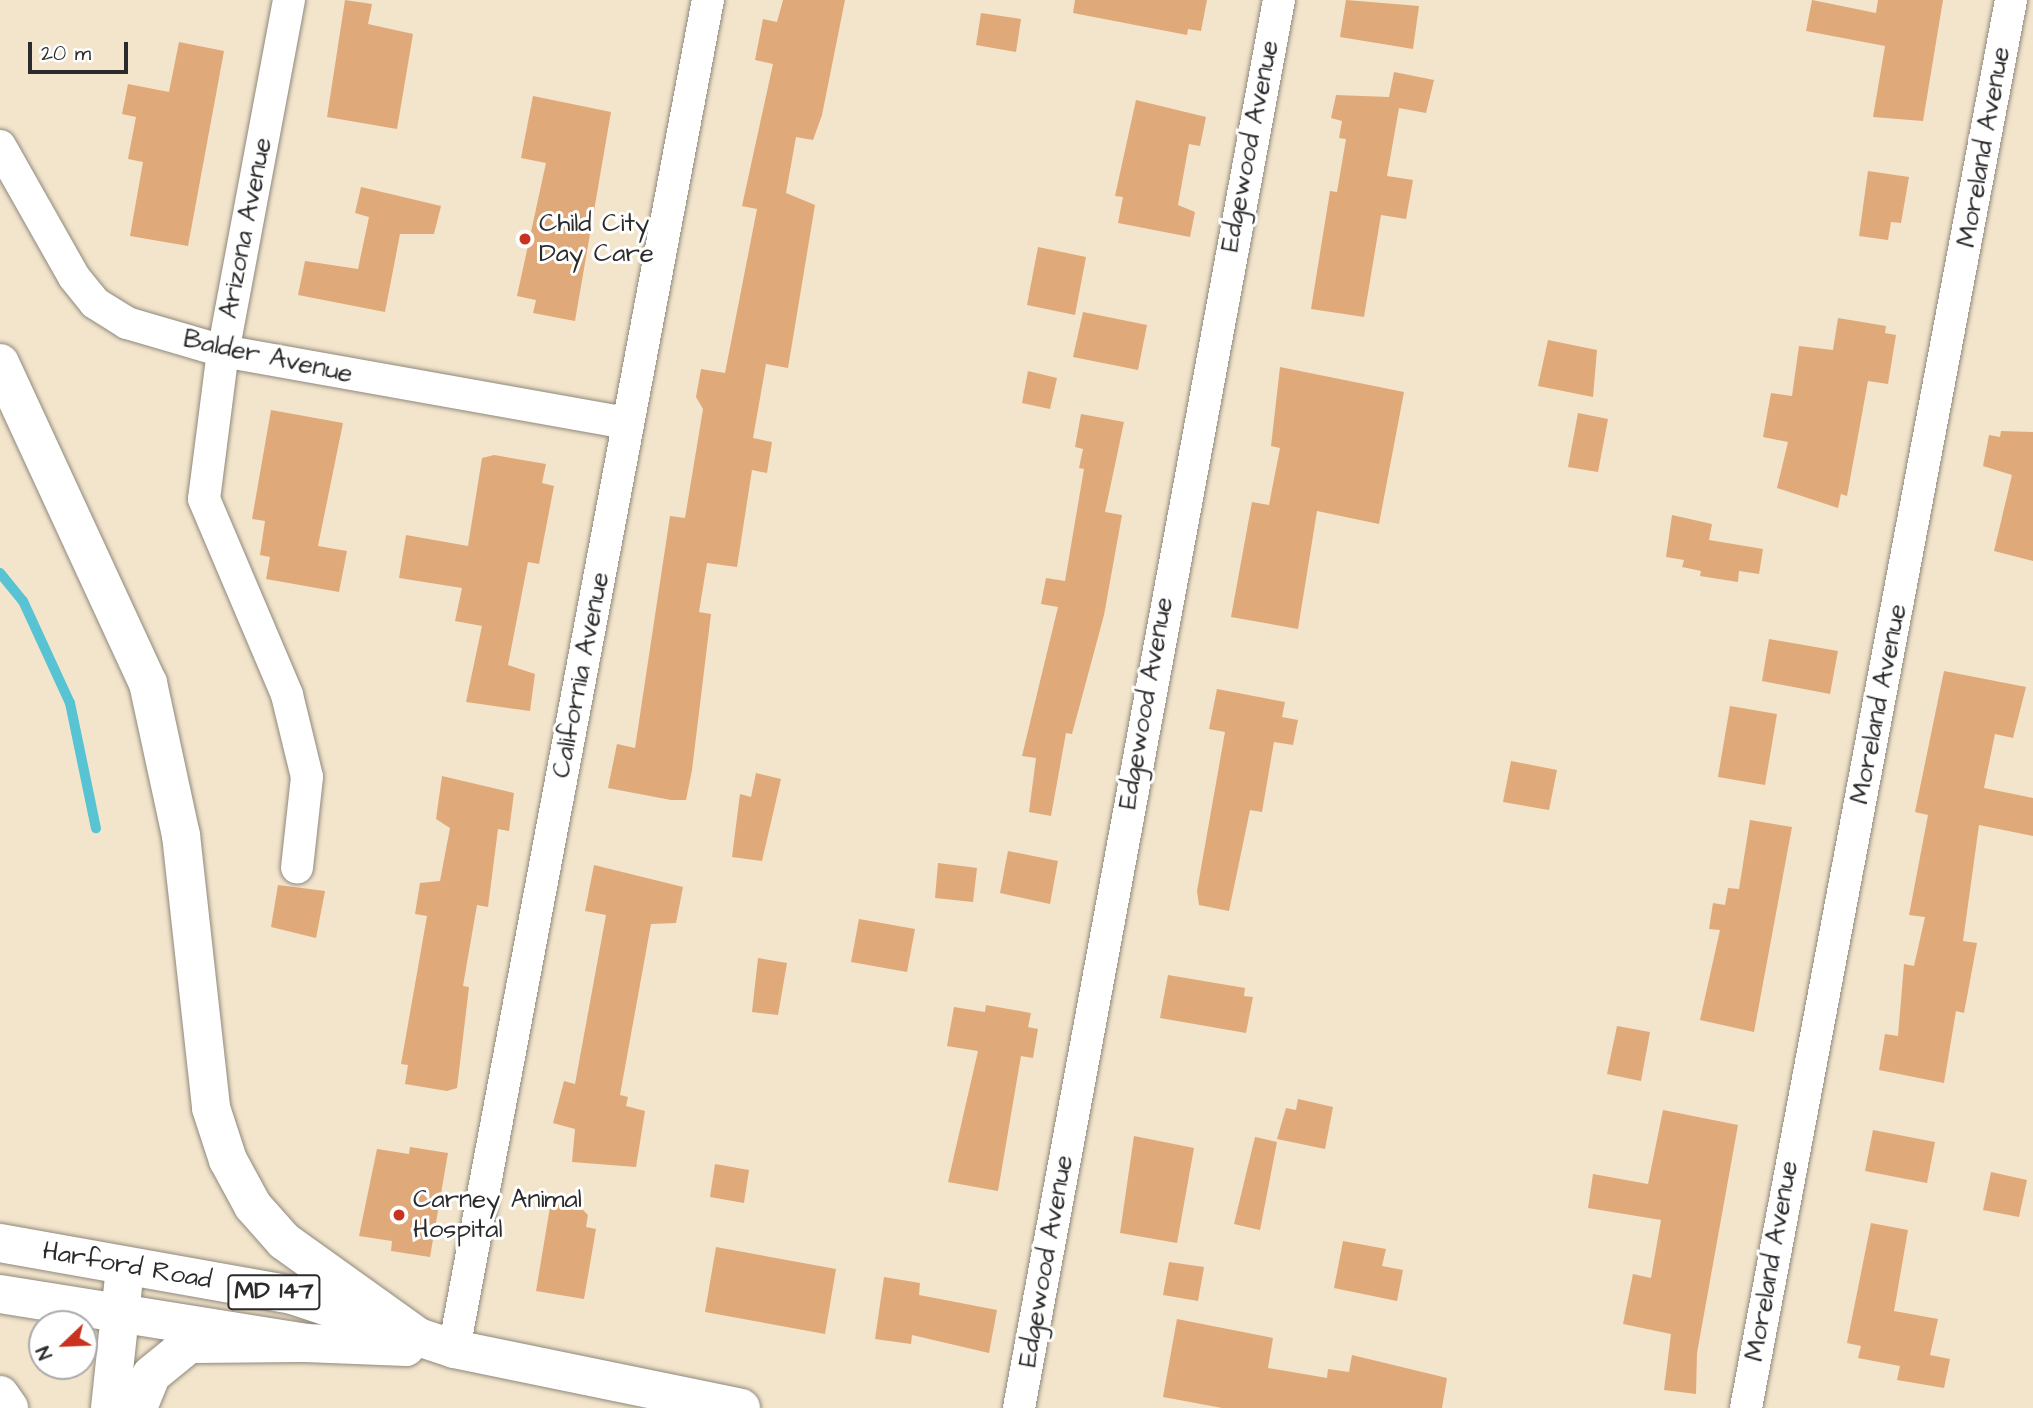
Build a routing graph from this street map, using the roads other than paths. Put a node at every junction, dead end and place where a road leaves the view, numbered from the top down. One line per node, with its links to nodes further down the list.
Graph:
1 (289, 0): 6 (street, Arizona Avenue)
2 (708, 0): 8 (street, California Avenue)
3 (1279, 0): 22 (street, Edgewood Avenue)
4 (2011, 0): 23 (street, Moreland Avenue)
5 (0, 146): 6 (street, Balder Avenue)
6 (223, 351): 8 (street, Balder Avenue); 9 (street, Arizona Avenue)
7 (0, 363): 14 (main road)
8 (628, 424): 16 (street, California Avenue)
9 (297, 867)
10 (0, 1243): 11 (main road, Harford Road / MD 147)
11 (125, 1267): 13 (main road); 14 (main road, Harford Road / MD 147)
12 (0, 1294): 13 (main road, Harford Road / MD 147)
13 (118, 1316): 15 (main road, Harford Road / MD 147); 20 (main road)
14 (418, 1337): 16 (main road, Harford Road / MD 147)
15 (305, 1343): 16 (main road, Harford Road / MD 147); 21 (main road)
16 (454, 1349): 18 (main road, Harford Road / MD 147)
17 (0, 1395): 19 (main road)
18 (733, 1407)
19 (9, 1408)
20 (110, 1408)
21 (138, 1408)
22 (1019, 1408)
23 (1746, 1408)

